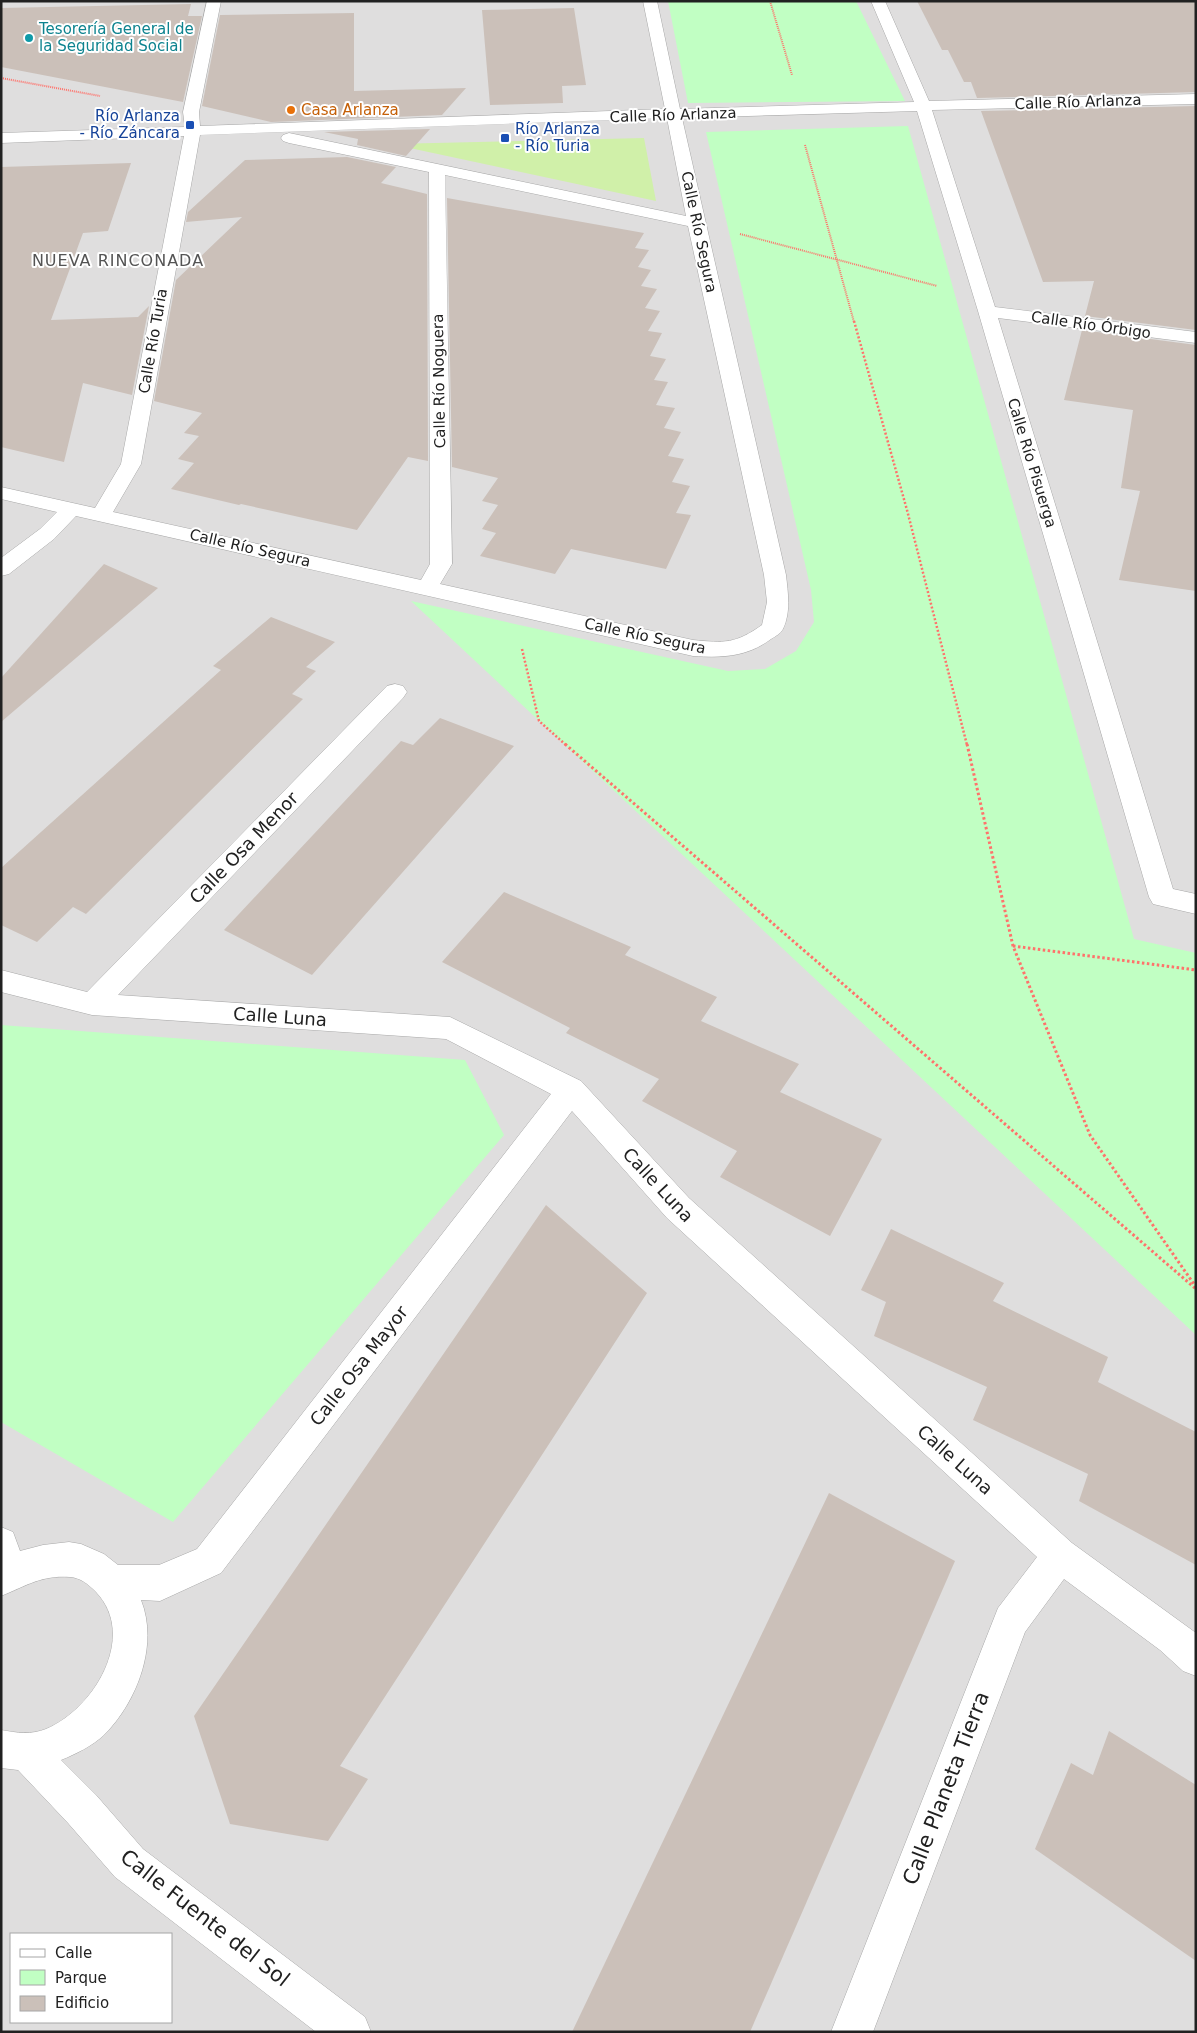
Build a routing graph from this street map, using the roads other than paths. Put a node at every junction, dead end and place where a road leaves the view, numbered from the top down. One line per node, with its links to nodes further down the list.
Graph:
1 (214, 1): 8 (street, Calle Río Turia)
2 (650, 1): 6 (street, Calle Río Segura)
3 (878, 1): 5 (street, Calle Río Pisuerga)
4 (1196, 99): 5 (street, Calle Río Arlanza)
5 (923, 106): 6 (street, Calle Río Arlanza); 12 (street, Calle Río Pisuerga)
6 (675, 115): 7 (street, Calle Río Arlanza); 11 (street, Calle Río Segura)
7 (245, 129): 8 (street, Calle Río Arlanza); 10 (street)
8 (193, 131): 9 (street, Calle Río Arlanza); 16 (street, Calle Río Turia)
9 (1, 138)
10 (437, 169): 11 (street); 18 (street, Calle Río Noguera)
11 (696, 222): 18 (street, Calle Río Segura)
12 (987, 311): 13 (street, Calle Río Órbigo); 20 (street, Calle Río Pisuerga)
13 (1196, 338)
14 (1, 493): 15 (street, Calle Río Segura)
15 (72, 508): 16 (street, Calle Río Segura); 17 (street)
16 (101, 515): 18 (street, Calle Río Segura)
17 (1, 570)
18 (427, 588)
19 (395, 692): 22 (street, Calle Osa Menor)
20 (1196, 904)
21 (1, 981): 22 (street, Calle Luna)
22 (92, 1004): 23 (street, Calle Luna)
23 (571, 1090): 24 (street, Calle Luna); 26 (street, Calle Osa Mayor)
24 (1060, 1555): 27 (street, Calle Luna); 30 (street, Calle Planeta Tierra)
25 (4, 1566): 26 (street)
26 (112, 1582): 28 (street)
27 (1196, 1658)
28 (14, 1751): 29 (street, Calle Fuente del Sol)
29 (350, 2032)
30 (852, 2032)

